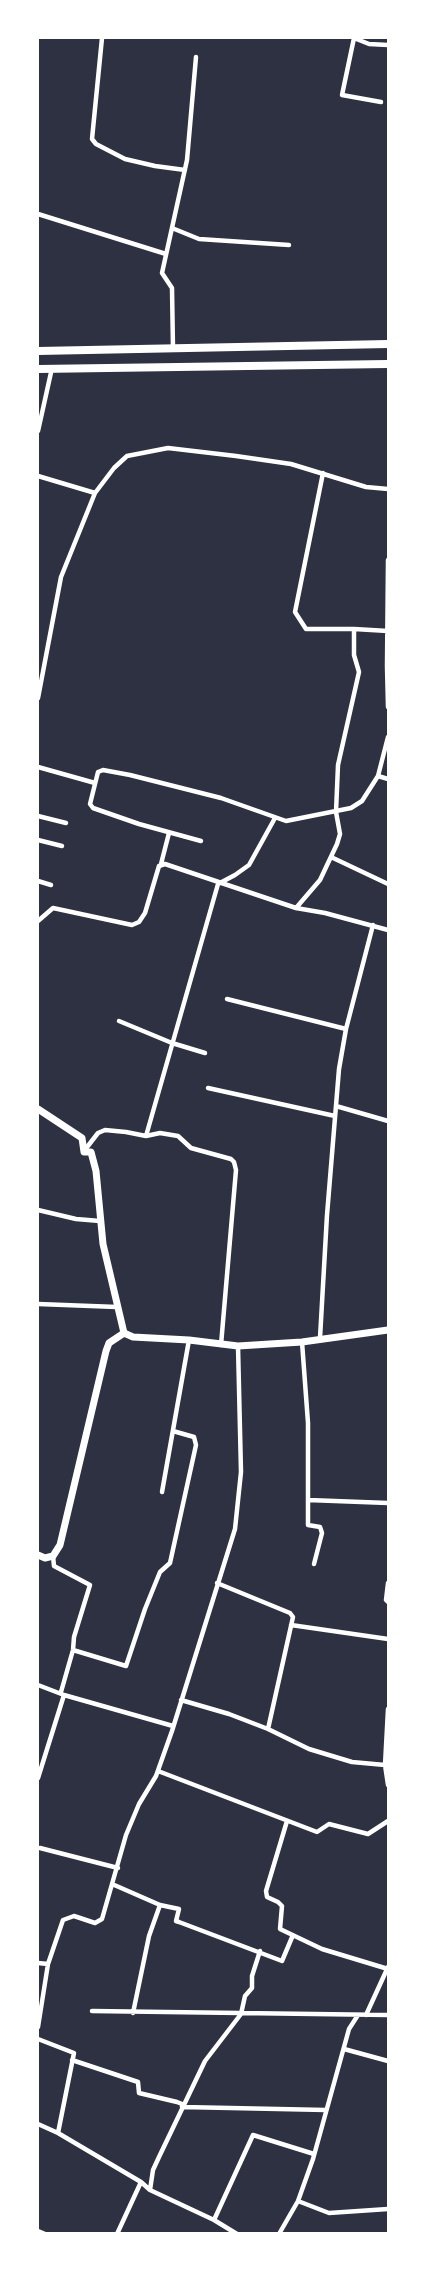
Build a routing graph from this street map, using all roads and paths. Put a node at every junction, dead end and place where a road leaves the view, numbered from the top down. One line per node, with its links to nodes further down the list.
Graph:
1 (102, 38): 6 (street)
2 (354, 38): 3 (street); 5 (street)
3 (388, 45)
4 (196, 57): 6 (street)
5 (381, 102)
6 (185, 170): 8 (street)
7 (38, 214): 10 (street)
8 (172, 228): 9 (street); 10 (street)
9 (289, 245)
10 (166, 254): 12 (street)
11 (388, 344): 12 (main road)
12 (173, 349): 13 (main road)
13 (108, 350): 14 (main road); 16 (main road)
14 (38, 351)
15 (388, 364): 16 (main road)
16 (108, 367): 17 (main road)
17 (52, 368): 18 (main road); 19 (street)
18 (38, 369)
19 (38, 431)
20 (323, 473): 22 (street); 23 (street); 25 (street)
21 (38, 476): 23 (street)
22 (388, 489)
23 (95, 493): 28 (street)
24 (388, 560): 26 (street)
25 (354, 628): 26 (street); 35 (street)
26 (388, 631): 27 (street)
27 (388, 666): 29 (street)
28 (38, 698)
29 (388, 707)
30 (388, 738): 32 (street)
31 (38, 767): 34 (street)
32 (378, 776): 33 (street); 35 (street)
33 (388, 779)
34 (95, 782): 37 (street); 39 (street)
35 (336, 812): 37 (street); 43 (street)
36 (38, 816): 38 (street)
37 (275, 818): 46 (street)
38 (66, 823)
39 (170, 832): 41 (street); 44 (street)
40 (38, 840): 42 (street)
41 (201, 841)
42 (62, 846)
43 (331, 857): 47 (street); 49 (street)
44 (161, 864): 46 (street); 50 (street)
45 (38, 881): 48 (street)
46 (218, 884): 49 (street); 56 (street)
47 (388, 884)
48 (51, 885)
49 (296, 908): 51 (street)
50 (38, 921)
51 (373, 925): 52 (street); 55 (street)
52 (388, 930)
53 (227, 998): 55 (street)
54 (119, 1021): 56 (street)
55 (346, 1029): 59 (street)
56 (172, 1043): 57 (street); 63 (street)
57 (205, 1053)
58 (208, 1088): 61 (street)
59 (336, 1106): 61 (street); 62 (street)
60 (38, 1109): 64 (main road)
61 (335, 1116): 71 (street)
62 (388, 1121)
63 (146, 1136): 64 (street); 74 (street)
64 (84, 1152): 66 (main road)
65 (38, 1210): 66 (street)
66 (100, 1221): 68 (main road)
67 (38, 1304): 68 (street)
68 (117, 1307): 70 (main road)
69 (388, 1330): 71 (main road)
70 (124, 1333): 72 (main road); 81 (main road)
71 (320, 1338): 73 (main road)
72 (189, 1340): 74 (main road); 76 (street)
73 (302, 1342): 75 (main road); 78 (street)
74 (221, 1345): 75 (main road)
75 (238, 1346): 83 (street)
76 (173, 1431): 77 (street); 88 (street)
77 (162, 1492)
78 (308, 1500): 79 (street); 82 (street)
79 (388, 1503)
80 (38, 1555): 81 (main road)
81 (53, 1556): 88 (street)
82 (314, 1564)
83 (217, 1583): 86 (street); 91 (street)
84 (388, 1583): 85 (street)
85 (388, 1602)
86 (291, 1625): 87 (street); 94 (street)
87 (388, 1639)
88 (73, 1650): 90 (street)
89 (38, 1685): 90 (street)
90 (63, 1693): 93 (street); 97 (street)
91 (181, 1700): 93 (street); 94 (street)
92 (388, 1709): 95 (street)
93 (173, 1726): 96 (street)
94 (268, 1729): 95 (street)
95 (385, 1765): 98 (street)
96 (158, 1771): 100 (street); 102 (street)
97 (38, 1778)
98 (388, 1784)
99 (388, 1820): 100 (street)
100 (288, 1821): 105 (street)
101 (40, 1848): 102 (street)
102 (118, 1868): 103 (street)
103 (112, 1884): 104 (street); 108 (street)
104 (160, 1905): 106 (street); 111 (street)
105 (293, 1934): 106 (street); 109 (street)
106 (260, 1952): 112 (street)
107 (38, 1964): 108 (street)
108 (48, 1964): 116 (street)
109 (388, 1968): 114 (street)
110 (92, 2011): 111 (street)
111 (133, 2013): 112 (street)
112 (241, 2014): 113 (street); 121 (street)
113 (358, 2015): 114 (street); 118 (street)
114 (366, 2015): 115 (street)
115 (388, 2015)
116 (38, 2027)
117 (38, 2038): 119 (street)
118 (344, 2049): 120 (street); 122 (street)
119 (72, 2060): 121 (street); 124 (street)
120 (388, 2061)
121 (182, 2107): 122 (street); 127 (street)
122 (326, 2110): 125 (street)
123 (38, 2124): 124 (street)
124 (58, 2133): 126 (street)
125 (314, 2154): 128 (street); 130 (street)
126 (142, 2182): 127 (street); 133 (street)
127 (150, 2190): 130 (street)
128 (298, 2202): 129 (street); 135 (street)
129 (388, 2209)
130 (214, 2220): 134 (street)
131 (38, 2231): 132 (street)
132 (45, 2234)
133 (117, 2234)
134 (237, 2234)
135 (279, 2234)

